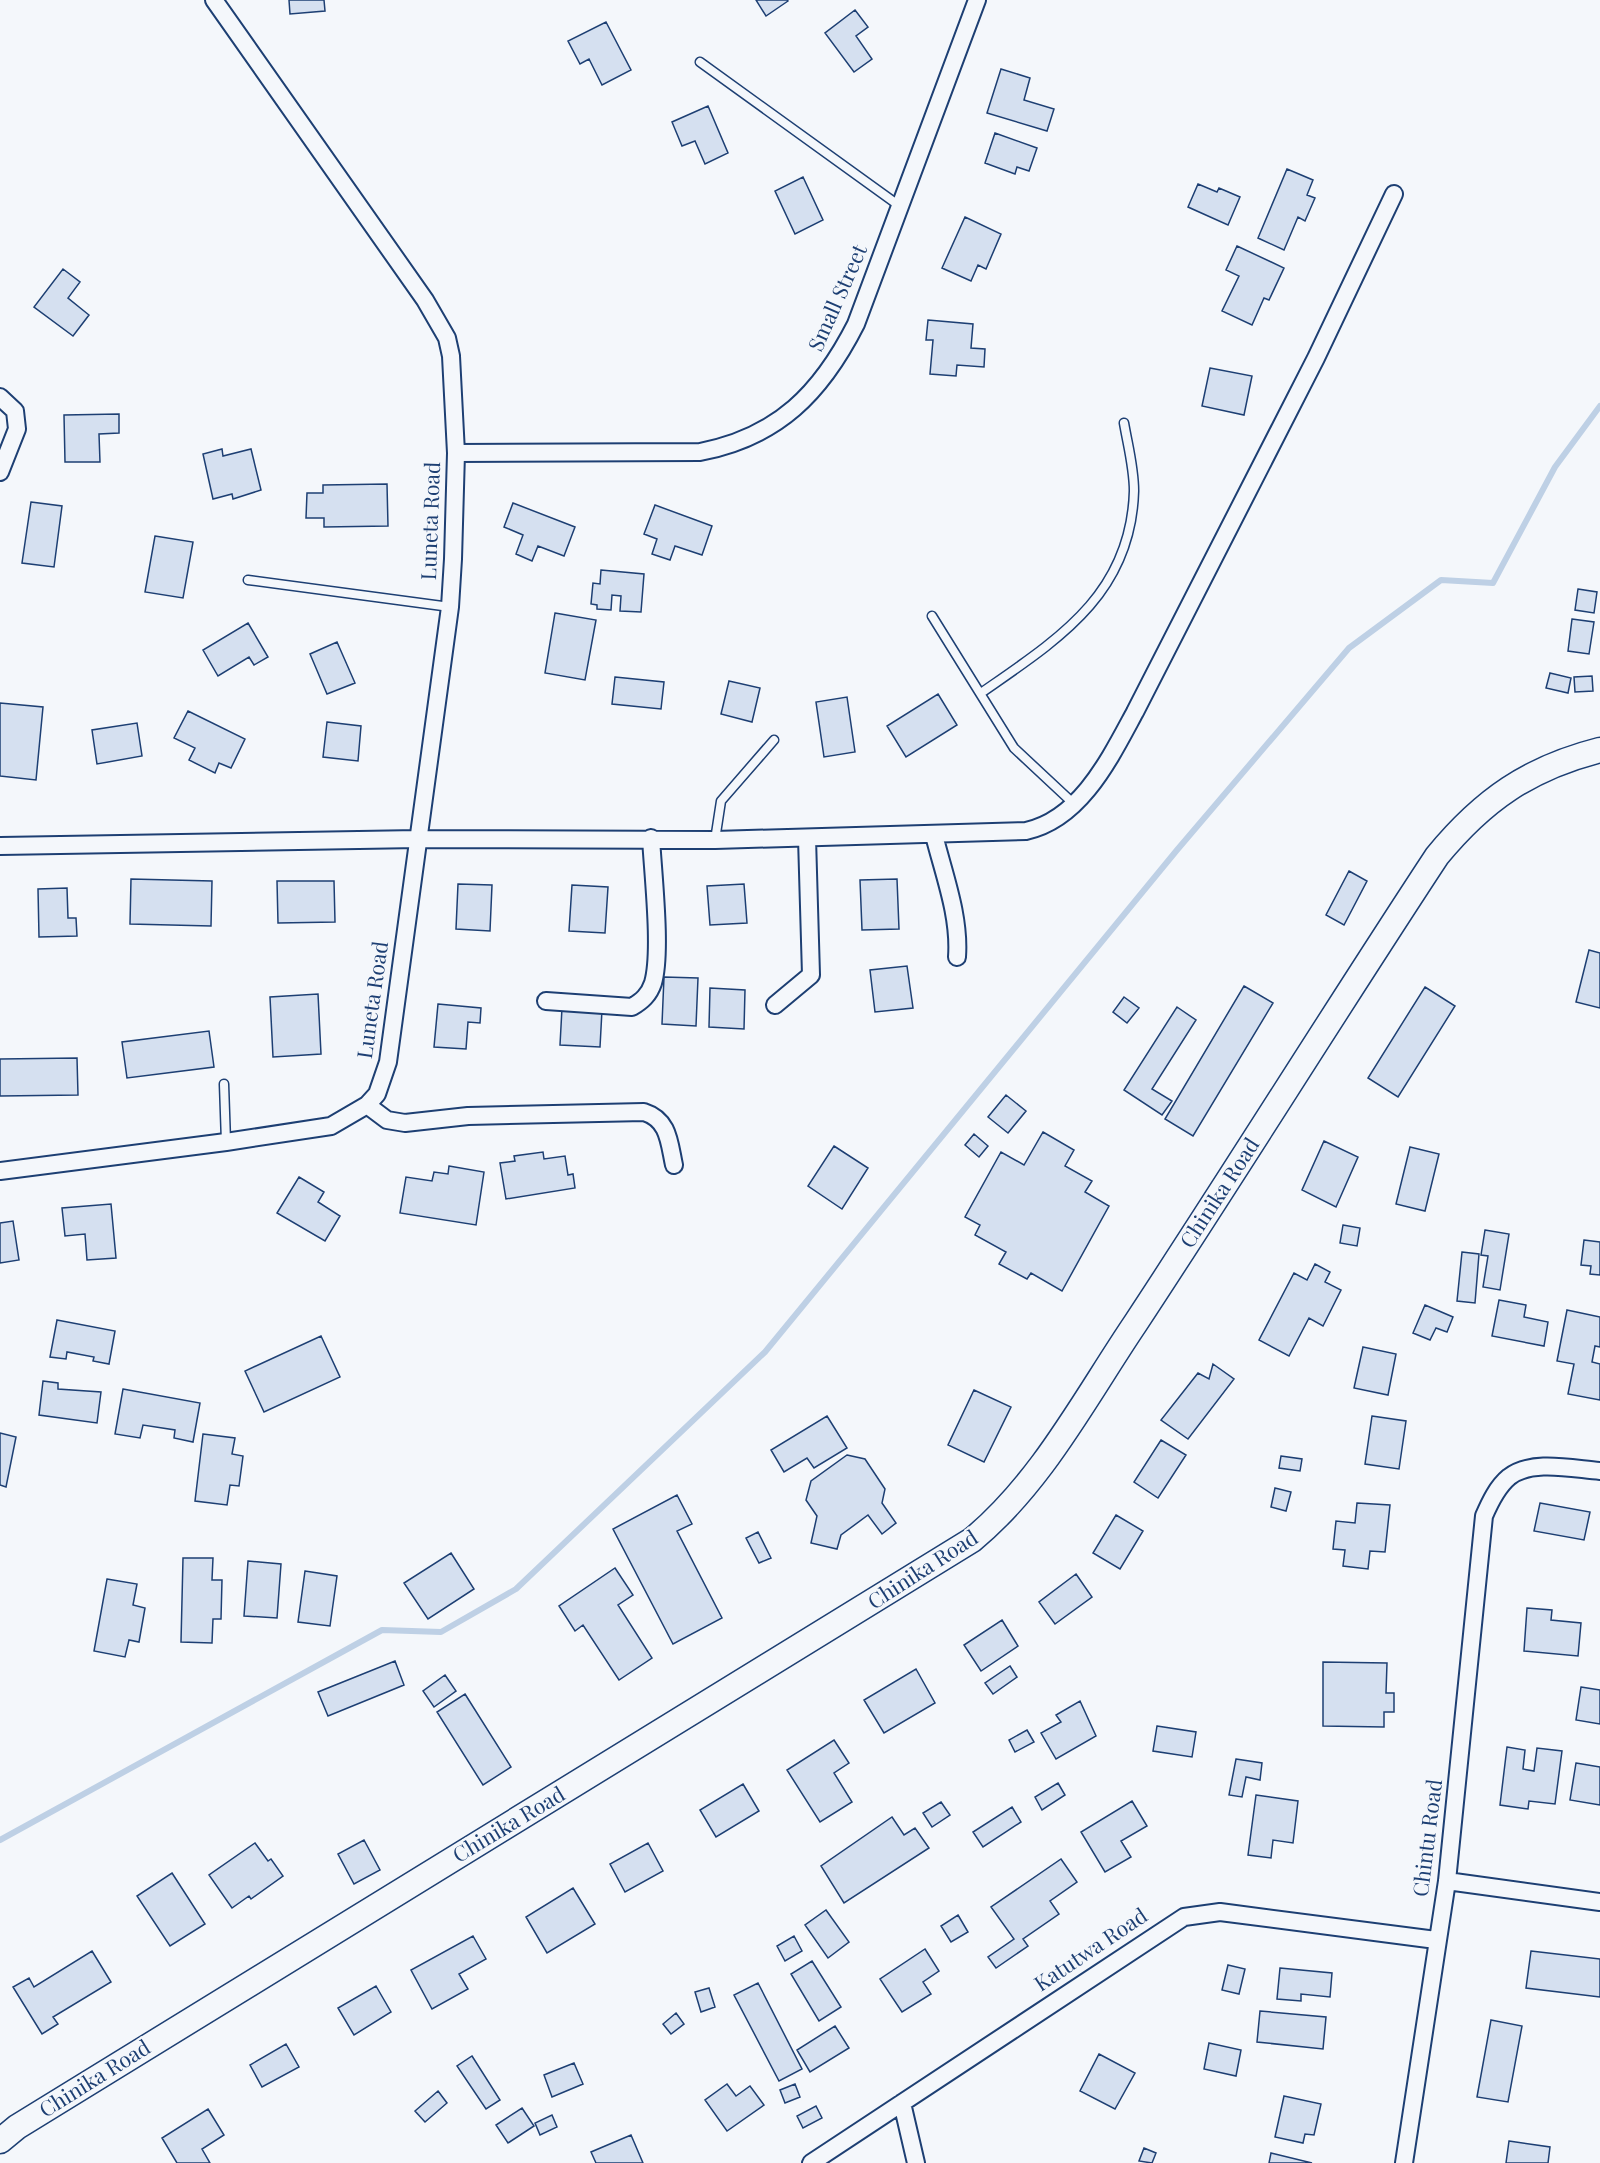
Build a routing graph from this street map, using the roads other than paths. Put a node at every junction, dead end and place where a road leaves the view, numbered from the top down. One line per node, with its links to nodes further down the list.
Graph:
1 (214, 0): 8 (street, Luneta Road)
2 (976, 0): 5 (street, Small Street)
3 (700, 62): 5 (lane)
4 (1394, 195): 16 (street)
5 (901, 207): 8 (street, Small Street)
6 (0, 397): 9 (street)
7 (1124, 423): 13 (lane)
8 (456, 453): 11 (street, Luneta Road)
9 (0, 472)
10 (248, 580): 11 (lane)
11 (450, 607): 20 (street, Luneta Road)
12 (932, 616): 13 (lane)
13 (981, 693): 16 (lane)
14 (774, 741): 21 (lane)
15 (1600, 750): 36 (main road, Chinika Road)
16 (1074, 804): 17 (street)
17 (934, 835): 19 (street); 23 (street)
18 (651, 838): 20 (street); 21 (street); 24 (street)
19 (807, 838): 21 (street); 25 (street)
20 (418, 839): 22 (street); 27 (street, Luneta Road)
21 (715, 840)
22 (0, 846)
23 (957, 957)
24 (546, 1001)
25 (775, 1005)
26 (224, 1084): 28 (lane)
27 (367, 1106): 28 (street); 29 (street)
28 (226, 1142): 30 (street)
29 (674, 1165)
30 (0, 1171)
31 (1600, 1471): 32 (street, Chintu Road)
32 (1447, 1881): 33 (street); 34 (street, Chintu Road)
33 (1600, 1902)
34 (1436, 1940): 35 (street, Katutwa Road); 39 (street, Chintu Road)
35 (902, 2103): 37 (street, Katutwa Road); 38 (street)
36 (0, 2141)
37 (811, 2163)
38 (916, 2163)
39 (1404, 2163)

